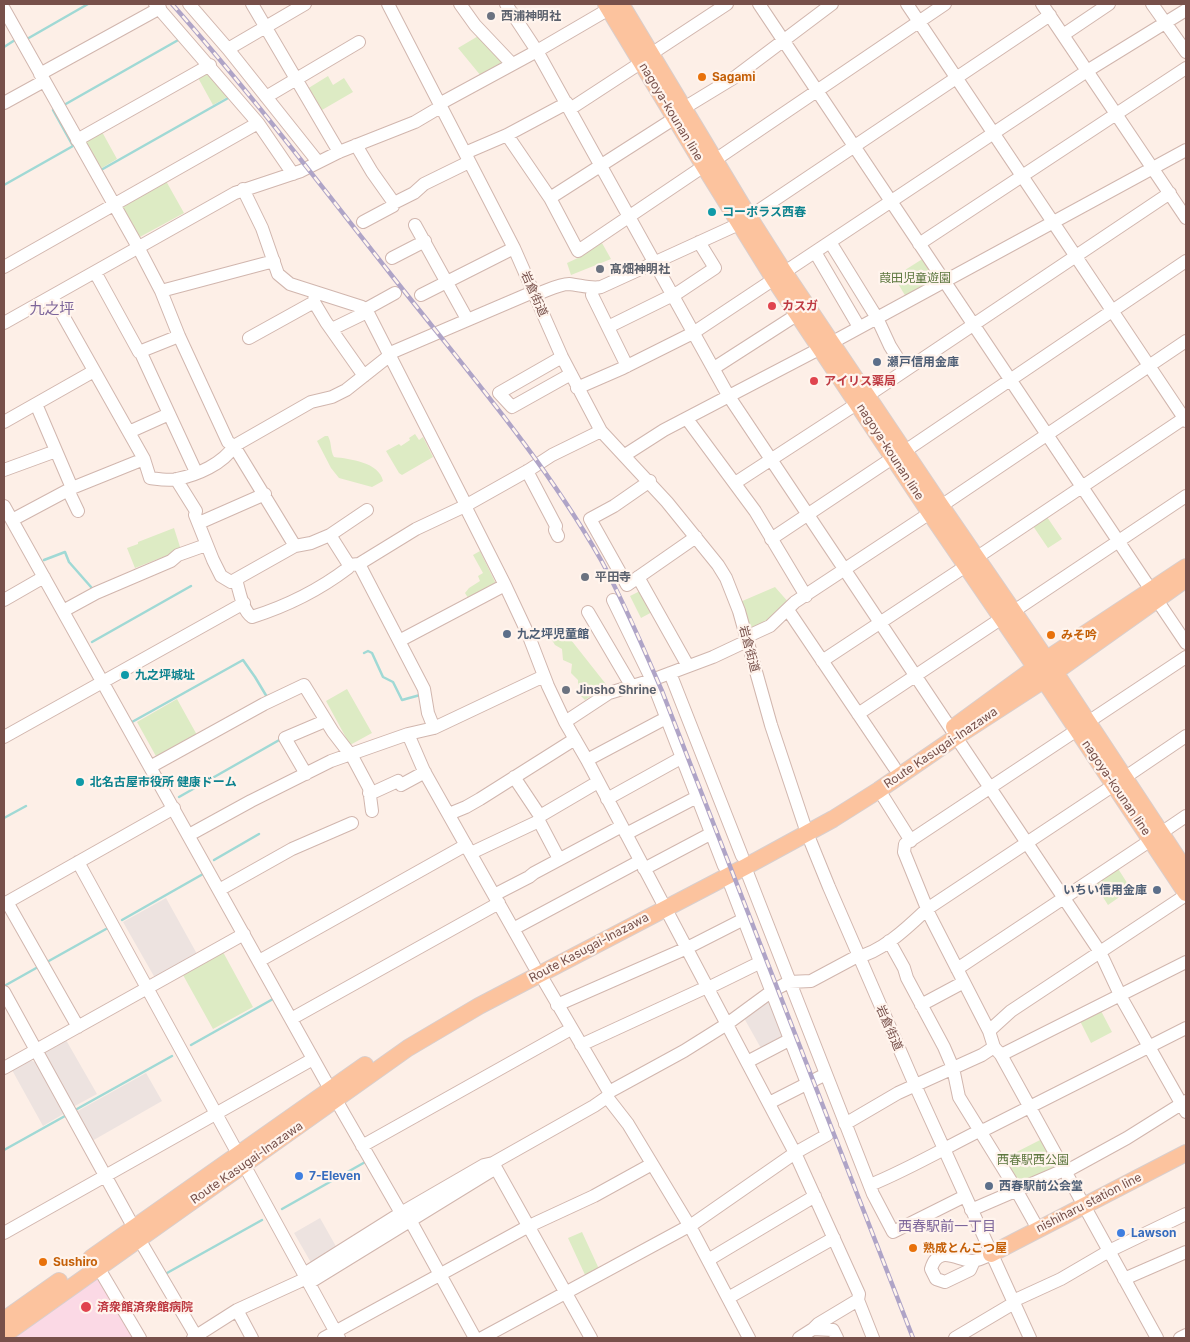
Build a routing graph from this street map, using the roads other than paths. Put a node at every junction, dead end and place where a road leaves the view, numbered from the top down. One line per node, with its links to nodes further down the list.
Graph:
1 (10, 4): 18 (street)
2 (189, 4): 27 (street)
3 (252, 4): 23 (street)
4 (305, 4): 23 (street)
5 (460, 4): 31 (street)
6 (506, 4): 28 (street)
7 (727, 4): 30 (street)
8 (759, 4): 25 (street)
9 (832, 4): 25 (street)
10 (907, 4): 21 (street)
11 (946, 4): 21 (street)
12 (1042, 4): 20 (street)
13 (1109, 4): 24 (street)
14 (1152, 4): 22 (street)
15 (392, 5): 41 (street, 岩倉街道)
16 (613, 5): 28 (street); 30 (main road, nagoya-kounan line)
17 (157, 6): 32 (street); 35 (street)
18 (4, 8): 35 (street)
19 (1186, 10): 22 (street)
20 (1050, 15): 24 (street); 37 (street)
21 (919, 21): 37 (street); 38 (street)
22 (1166, 23): 29 (street); 34 (street)
23 (266, 27): 27 (street); 36 (street)
24 (1063, 35): 34 (street)
25 (783, 41): 38 (street); 43 (street)
26 (358, 42): 36 (street)
27 (228, 49): 39 (street)
28 (537, 51): 31 (street); 42 (street)
29 (1186, 52)
30 (647, 58): 42 (street); 43 (main road, nagoya-kounan line)
31 (512, 64): 41 (street)
32 (210, 65): 45 (street); 48 (street)
33 (1186, 68): 44 (street)
34 (1087, 70): 44 (street); 46 (street)
35 (42, 78): 40 (street); 48 (street)
36 (296, 78): 39 (street); 52 (street)
37 (957, 78): 46 (street); 50 (street)
38 (816, 91): 50 (street); 55 (street)
39 (266, 96): 54 (street)
40 (4, 103)
41 (440, 106): 49 (street); 53 (street, 岩倉街道)
42 (568, 106): 47 (street); 56 (street)
43 (680, 113): 55 (main road, nagoya-kounan line); 56 (street)
44 (1116, 113): 57 (street); 59 (street)
45 (258, 123): 58 (street); 65 (street)
46 (994, 133): 59 (street); 63 (street)
47 (507, 135): 53 (street); 62 (street)
48 (77, 140): 65 (street)
49 (356, 145): 52 (street); 64 (street)
50 (854, 147): 63 (street); 68 (street)
51 (1186, 150): 57 (street)
52 (339, 152): 54 (street)
53 (467, 158): 64 (street); 77 (street, 岩倉街道)
54 (318, 162): 58 (street)
55 (709, 163): 66 (street); 68 (main road, nagoya-kounan line)
56 (601, 166): 62 (street); 66 (street)
57 (1153, 168): 61 (street); 70 (street)
58 (294, 174): 60 (street)
59 (1022, 176): 70 (street); 75 (street)
60 (243, 190): 76 (street); 81 (street)
61 (1170, 193): 67 (street); 79 (street)
62 (550, 198): 66 (street)
63 (890, 202): 74 (street); 75 (street)
64 (394, 204): 69 (street)
65 (114, 206): 76 (street); 84 (street)
66 (629, 217): 82 (street)
67 (1186, 218)
68 (744, 221): 73 (street); 86 (main road, nagoya-kounan line)
69 (363, 222)
70 (1053, 222): 79 (street); 87 (street)
71 (415, 225): 72 (street)
72 (425, 241): 80 (street); 88 (street)
73 (699, 242): 82 (street); 94 (street)
74 (830, 242): 78 (street); 100 (street)
75 (919, 244): 87 (street)
76 (138, 247): 85 (street); 90 (street)
77 (514, 248): 88 (street); 92 (street, 岩倉街道)
78 (815, 252): 86 (street); 105 (street)
79 (1076, 256): 98 (street); 103 (street)
80 (392, 258)
81 (274, 261): 90 (street); 96 (street)
82 (654, 262): 89 (street); 94 (street)
83 (1186, 262): 98 (street)
84 (4, 267)
85 (95, 272): 95 (street); 112 (street)
86 (779, 275): 99 (main road, nagoya-kounan line); 107 (street); 111 (main road, nagoya-kounan line)
87 (943, 281): 100 (street); 103 (street)
88 (447, 282): 93 (street); 101 (street)
89 (593, 288): 92 (street); 104 (street)
90 (161, 291): 108 (street)
91 (395, 293): 97 (street)
92 (534, 294): 101 (street); 114 (street, 岩倉街道)
93 (421, 295)
94 (673, 295): 104 (street); 107 (street)
95 (52, 296): 102 (street); 119 (street)
96 (314, 297): 97 (street); 106 (street); 109 (street)
97 (366, 311): 106 (street); 113 (street)
98 (1113, 311): 115 (street); 122 (street)
99 (798, 314): 111 (main road, nagoya-kounan line); 117 (street)
100 (877, 318): 105 (street); 118 (street)
101 (468, 319): 113 (street)
102 (4, 323)
103 (973, 325): 118 (street); 122 (street)
104 (608, 327): 116 (street)
105 (859, 327): 111 (street)
106 (332, 329): 121 (street)
107 (694, 333): 116 (street); 117 (street)
108 (179, 336): 112 (street); 134 (street)
109 (249, 338)
110 (1186, 341): 115 (street)
111 (826, 345): 124 (street); 125 (main road, nagoya-kounan line)
112 (140, 351): 127 (street)
113 (389, 355): 121 (street); 151 (street)
114 (562, 357): 120 (street, 岩倉街道); 120 (street)
115 (1149, 365): 128 (street); 133 (street)
116 (627, 366): 123 (street)
117 (714, 368): 124 (street)
118 (905, 370): 125 (street)
119 (94, 371): 126 (street); 132 (street)
120 (571, 374): 123 (street, 岩倉街道)
121 (364, 376): 134 (street)
122 (1010, 380): 133 (street); 136 (street)
123 (577, 388): 131 (street, 岩倉街道)
124 (728, 396): 129 (street); 139 (street)
125 (862, 399): 136 (main road, nagoya-kounan line); 139 (street)
126 (36, 404): 130 (street); 135 (street)
127 (169, 414): 132 (street); 142 (street)
128 (1186, 418): 146 (street)
129 (687, 419): 137 (street); 145 (street)
130 (4, 422)
131 (601, 431): 137 (street, 岩倉街道); 141 (street)
132 (129, 432): 138 (street)
133 (1047, 435): 146 (street); 153 (street)
134 (234, 446): 142 (street); 148 (street)
135 (56, 451): 140 (street); 147 (street)
136 (899, 454): 153 (main road, nagoya-kounan line); 155 (street)
137 (625, 455): 144 (street, 岩倉街道)
138 (144, 459): 143 (street); 147 (street)
139 (771, 459): 145 (street); 155 (street)
140 (4, 470)
141 (527, 471): 151 (street); 159 (street)
142 (196, 472): 143 (street)
143 (176, 479): 157 (street)
144 (650, 481): 160 (street, 岩倉街道); 170 (street)
145 (736, 483): 161 (street)
146 (1082, 488): 162 (street); 165 (street)
147 (70, 489): 154 (street); 156 (street)
148 (265, 494): 157 (street); 164 (street)
149 (1186, 496): 162 (street)
150 (4, 506): 156 (street)
151 (466, 506): 166 (street); 173 (street)
152 (367, 510): 158 (street)
153 (935, 510): 165 (main road, nagoya-kounan line); 168 (street)
154 (78, 511)
155 (808, 515): 161 (street); 168 (street)
156 (12, 520): 169 (street)
157 (199, 523): 163 (street)
158 (330, 536): 164 (street); 166 (street)
159 (558, 536)
160 (696, 536): 170 (street); 184 (street, 岩倉街道)
161 (772, 539): 175 (street)
162 (1118, 541): 174 (street); 182 (street)
163 (206, 545): 172 (street); 180 (street)
164 (295, 546): 172 (street)
165 (971, 562): 182 (main road, nagoya-kounan line); 183 (street)
166 (354, 564): 178 (street); 185 (street)
167 (1186, 566): 174 (main road, Route Kasugai-Inazawa)
168 (845, 570): 175 (street); 183 (street)
169 (44, 577): 176 (street); 180 (street)
170 (638, 577): 189 (street)
171 (1186, 579): 174 (main road, Route Kasugai-Inazawa)
172 (236, 580): 178 (street)
173 (505, 585): 185 (street); 192 (street)
174 (1154, 595): 186 (street); 190 (main road, Route Kasugai-Inazawa)
175 (806, 596): 179 (street)
176 (4, 600)
177 (613, 600): 195 (street)
178 (244, 603): 194 (street)
179 (788, 610): 184 (street); 188 (street)
180 (63, 611): 194 (street)
181 (588, 612): 196 (street)
182 (1008, 614): 190 (main road, nagoya-kounan line); 193 (street)
183 (880, 623): 188 (street); 193 (street)
184 (747, 639): 189 (street); 229 (street, 岩倉街道)
185 (399, 642): 202 (street)
186 (1186, 643)
187 (1186, 657): 201 (street)
188 (822, 661): 197 (street)
189 (688, 666): 191 (street)
190 (1045, 670): 201 (main road, nagoya-kounan line); 203 (main road, Route Kasugai-Inazawa)
191 (670, 674): 195 (street); 238 (street)
192 (544, 676): 200 (street); 202 (street)
193 (916, 676): 197 (street); 203 (street)
194 (102, 680): 206 (street); 211 (street)
195 (652, 681): 196 (street); 198 (street)
196 (632, 687): 200 (street)
197 (858, 714): 212 (street)
198 (666, 718): 209 (street); 210 (street)
199 (326, 721): 208 (street); 211 (street); 214 (street)
200 (565, 722): 207 (street)
201 (1083, 726): 217 (main road, nagoya-kounan line); 218 (street)
202 (434, 728): 204 (street)
203 (954, 733): 212 (main road, Route Kasugai-Inazawa); 218 (street); 219 (main road, Route Kasugai-Inazawa)
204 (408, 734): 208 (street); 213 (street)
205 (1186, 736): 217 (street)
206 (4, 737)
207 (575, 739): 210 (street); 215 (street)
208 (349, 754): 214 (street); 220 (street)
209 (682, 758): 221 (street); 222 (street)
210 (587, 760): 216 (street)
211 (150, 767): 223 (street)
212 (894, 767): 229 (main road, Route Kasugai-Inazawa)
213 (425, 772): 220 (street); 225 (street)
214 (306, 774): 232 (street)
215 (514, 777): 225 (street); 227 (street)
216 (598, 782): 222 (street); 227 (street)
217 (1119, 782): 233 (main road, nagoya-kounan line); 235 (street)
218 (991, 788): 234 (street); 235 (street)
219 (879, 790): 229 (main road, Route Kasugai-Inazawa); 234 (street)
220 (369, 793): 224 (street)
221 (697, 797): 230 (street); 231 (street)
222 (607, 798): 230 (street)
223 (174, 808): 232 (street); 239 (street)
224 (372, 811)
225 (449, 814): 236 (street)
226 (1186, 816): 233 (street)
227 (539, 819): 236 (street); 237 (street)
228 (352, 823): 243 (street)
229 (806, 828): 238 (main road, Route Kasugai-Inazawa); 256 (street, 岩倉街道)
230 (624, 830): 237 (street); 240 (street)
231 (712, 833): 240 (street); 241 (street)
232 (189, 836): 243 (street)
233 (1156, 836): 242 (main road, nagoya-kounan line); 244 (main road, nagoya-kounan line); 245 (street)
234 (911, 841): 249 (street)
235 (1027, 843): 245 (street); 249 (street)
236 (469, 849): 246 (street); 257 (street)
237 (559, 859): 246 (street)
238 (744, 861): 241 (main road, Route Kasugai-Inazawa); 262 (street)
239 (78, 862): 247 (street); 264 (street)
240 (642, 865): 248 (street); 251 (street)
241 (725, 871): 248 (main road, Route Kasugai-Inazawa); 250 (street)
242 (1186, 871)
243 (220, 890): 252 (street)
244 (1186, 894): 255 (street)
245 (1064, 897): 255 (street); 260 (street)
246 (496, 899): 251 (street); 271 (street)
247 (5, 903): 273 (street)
248 (663, 904): 254 (street); 261 (main road, Route Kasugai-Inazawa)
249 (927, 910): 253 (street); 260 (street)
250 (744, 919): 254 (street); 258 (street)
251 (513, 929): 261 (street)
252 (244, 934): 257 (street); 264 (street)
253 (889, 941): 256 (street); 270 (street)
254 (687, 948): 265 (street); 269 (street)
255 (1100, 952): 268 (street); 276 (street)
256 (858, 957): 262 (street); 288 (street, 岩倉街道)
257 (259, 961): 271 (street)
258 (760, 962): 265 (street); 266 (street)
259 (1186, 962): 268 (street)
260 (957, 969): 263 (street)
261 (537, 970): 269 (street); 290 (main road, Route Kasugai-Inazawa)
262 (789, 982): 266 (street); 286 (street)
263 (964, 982): 270 (street); 276 (street)
264 (148, 988): 273 (street); 294 (street)
265 (707, 988): 272 (street); 278 (street)
266 (772, 991): 272 (street); 277 (street)
267 (4, 992): 280 (street)
268 (1120, 995): 279 (street); 281 (street)
269 (557, 1005): 275 (street)
270 (921, 1005): 285 (street)
271 (291, 1019): 282 (street)
272 (727, 1024): 283 (street); 289 (street)
273 (78, 1027): 280 (street)
274 (1186, 1028): 279 (street)
275 (571, 1029): 278 (street); 297 (street)
276 (989, 1032): 281 (street)
277 (790, 1038): 283 (street); 287 (street)
278 (580, 1045): 289 (street)
279 (1149, 1047): 292 (street); 293 (street)
280 (36, 1050): 284 (street); 305 (street)
281 (997, 1051): 285 (street); 293 (street)
282 (313, 1059): 290 (street); 294 (street)
283 (747, 1062): 291 (street)
284 (4, 1068)
285 (953, 1068): 288 (street); 296 (street)
286 (826, 1074): 287 (street); 295 (street)
287 (807, 1082): 291 (street); 299 (street)
288 (915, 1085): 295 (street); 298 (street, 岩倉街道)
289 (608, 1094): 302 (street); 303 (street)
290 (333, 1095): 297 (street); 301 (main road, Route Kasugai-Inazawa)
291 (769, 1103): 299 (street)
292 (1185, 1106): 304 (street)
293 (1029, 1107): 296 (street); 304 (street)
294 (217, 1113): 301 (street); 305 (street)
295 (846, 1124): 306 (street)
296 (979, 1130): 298 (street); 307 (street)
297 (362, 1146): 313 (street)
298 (944, 1148): 306 (street); 309 (street, 岩倉街道)
299 (796, 1153): 308 (street); 314 (street)
300 (1186, 1153): 310 (main road, nishiharu station line)
301 (242, 1160): 318 (main road, Route Kasugai-Inazawa); 327 (street)
302 (652, 1164): 314 (street); 315 (street)
303 (494, 1166): 313 (street); 315 (street)
304 (1065, 1171): 307 (street); 310 (street)
305 (105, 1176): 317 (street); 318 (street)
306 (870, 1185): 309 (street)
307 (1016, 1191): 311 (street); 316 (street)
308 (815, 1196): 319 (street); 323 (street)
309 (965, 1196): 311 (street, 岩倉街道)
310 (1084, 1206): 316 (main road, nishiharu station line); 320 (street)
311 (971, 1210): 322 (street, 岩倉街道)
312 (1186, 1214): 320 (street)
313 (405, 1217): 326 (street); 327 (street)
314 (689, 1226): 323 (street); 329 (street)
315 (527, 1227): 326 (street); 329 (street)
316 (1038, 1230): 322 (main road, nishiharu station line)
317 (4, 1233)
318 (137, 1234): 325 (main road, Route Kasugai-Inazawa); 335 (main road, Route Kasugai-Inazawa); 341 (street)
319 (834, 1238): 330 (street); 331 (street)
320 (1109, 1251): 328 (street); 332 (street)
321 (1186, 1252): 328 (street)
322 (991, 1254): 324 (street); 332 (street, 岩倉街道)
323 (708, 1260): 330 (street)
324 (974, 1261)
325 (98, 1267): 338 (main road, Route Kasugai-Inazawa); 342 (street)
326 (440, 1275): 339 (street); 345 (street)
327 (307, 1278): 333 (street); 339 (street)
328 (1124, 1279): 353 (street)
329 (565, 1293): 346 (street); 347 (street)
330 (728, 1298): 348 (street)
331 (858, 1300): 334 (street); 350 (street)
332 (1014, 1302): 351 (street); 352 (street, 岩倉街道)
333 (237, 1310): 341 (street); 343 (street)
334 (831, 1316): 336 (street); 337 (street)
335 (4, 1320)
336 (813, 1329): 337 (street); 349 (street)
337 (835, 1334)
338 (4, 1335)
339 (337, 1335): 344 (street)
340 (1186, 1335): 354 (street)
341 (194, 1337)
342 (140, 1338)
343 (252, 1338)
344 (324, 1338)
345 (475, 1338)
346 (482, 1338)
347 (591, 1338)
348 (750, 1338)
349 (799, 1338)
350 (873, 1338)
351 (955, 1338)
352 (1030, 1338)
353 (1157, 1338)
354 (1180, 1338)

